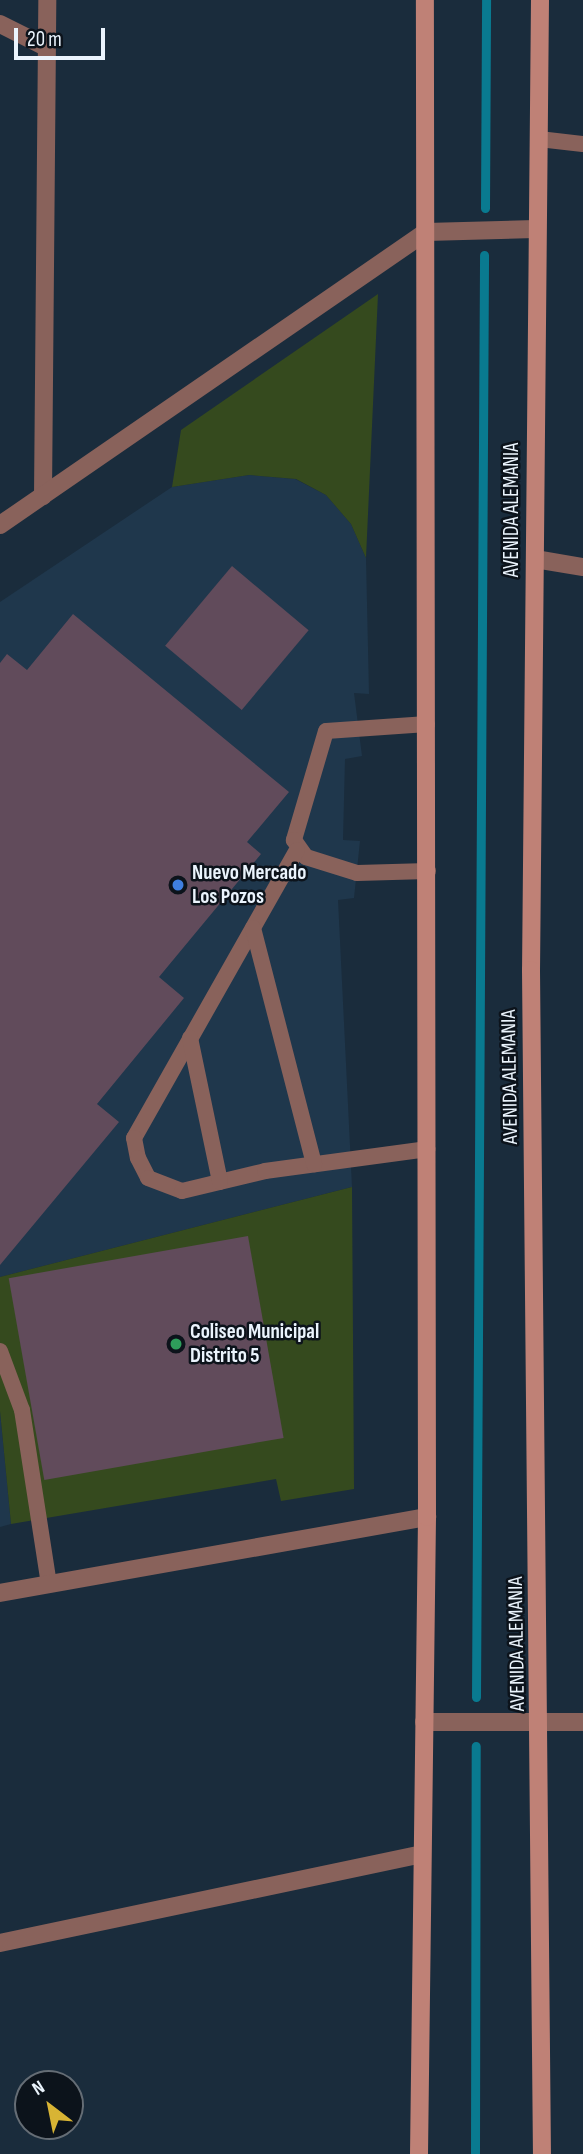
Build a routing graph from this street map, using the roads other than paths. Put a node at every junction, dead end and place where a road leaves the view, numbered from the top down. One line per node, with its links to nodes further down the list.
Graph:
1 (47, 0): 5 (street)
2 (425, 0): 9 (main road)
3 (540, 0): 6 (main road, AVENIDA ALEMANIA)
4 (0, 24): 5 (street)
5 (46, 47): 10 (street)
6 (539, 139): 7 (lane); 8 (main road, AVENIDA ALEMANIA)
7 (583, 144)
8 (535, 229): 9 (street); 12 (main road, AVENIDA ALEMANIA)
9 (426, 232): 10 (street); 14 (main road)
10 (43, 496): 11 (street)
11 (0, 524)
12 (535, 559): 13 (street); 26 (main road, AVENIDA ALEMANIA)
13 (583, 567)
14 (427, 724): 15 (lane); 16 (main road)
15 (297, 850): 16 (lane); 17 (lane)
16 (428, 870): 19 (main road)
17 (253, 928): 18 (lane); 20 (lane)
18 (190, 1038): 21 (lane); 21 (lane)
19 (428, 1149): 20 (lane); 23 (main road)
20 (314, 1164): 21 (lane)
21 (220, 1182)
22 (0, 1351): 24 (lane)
23 (427, 1517): 24 (street); 27 (main road)
24 (49, 1584): 25 (street)
25 (0, 1593)
26 (541, 1720): 27 (street); 28 (street); 32 (main road, AVENIDA ALEMANIA)
27 (424, 1722): 29 (main road)
28 (583, 1722)
29 (419, 1854): 30 (street); 31 (main road)
30 (0, 1943)
31 (419, 2154)
32 (542, 2154)

